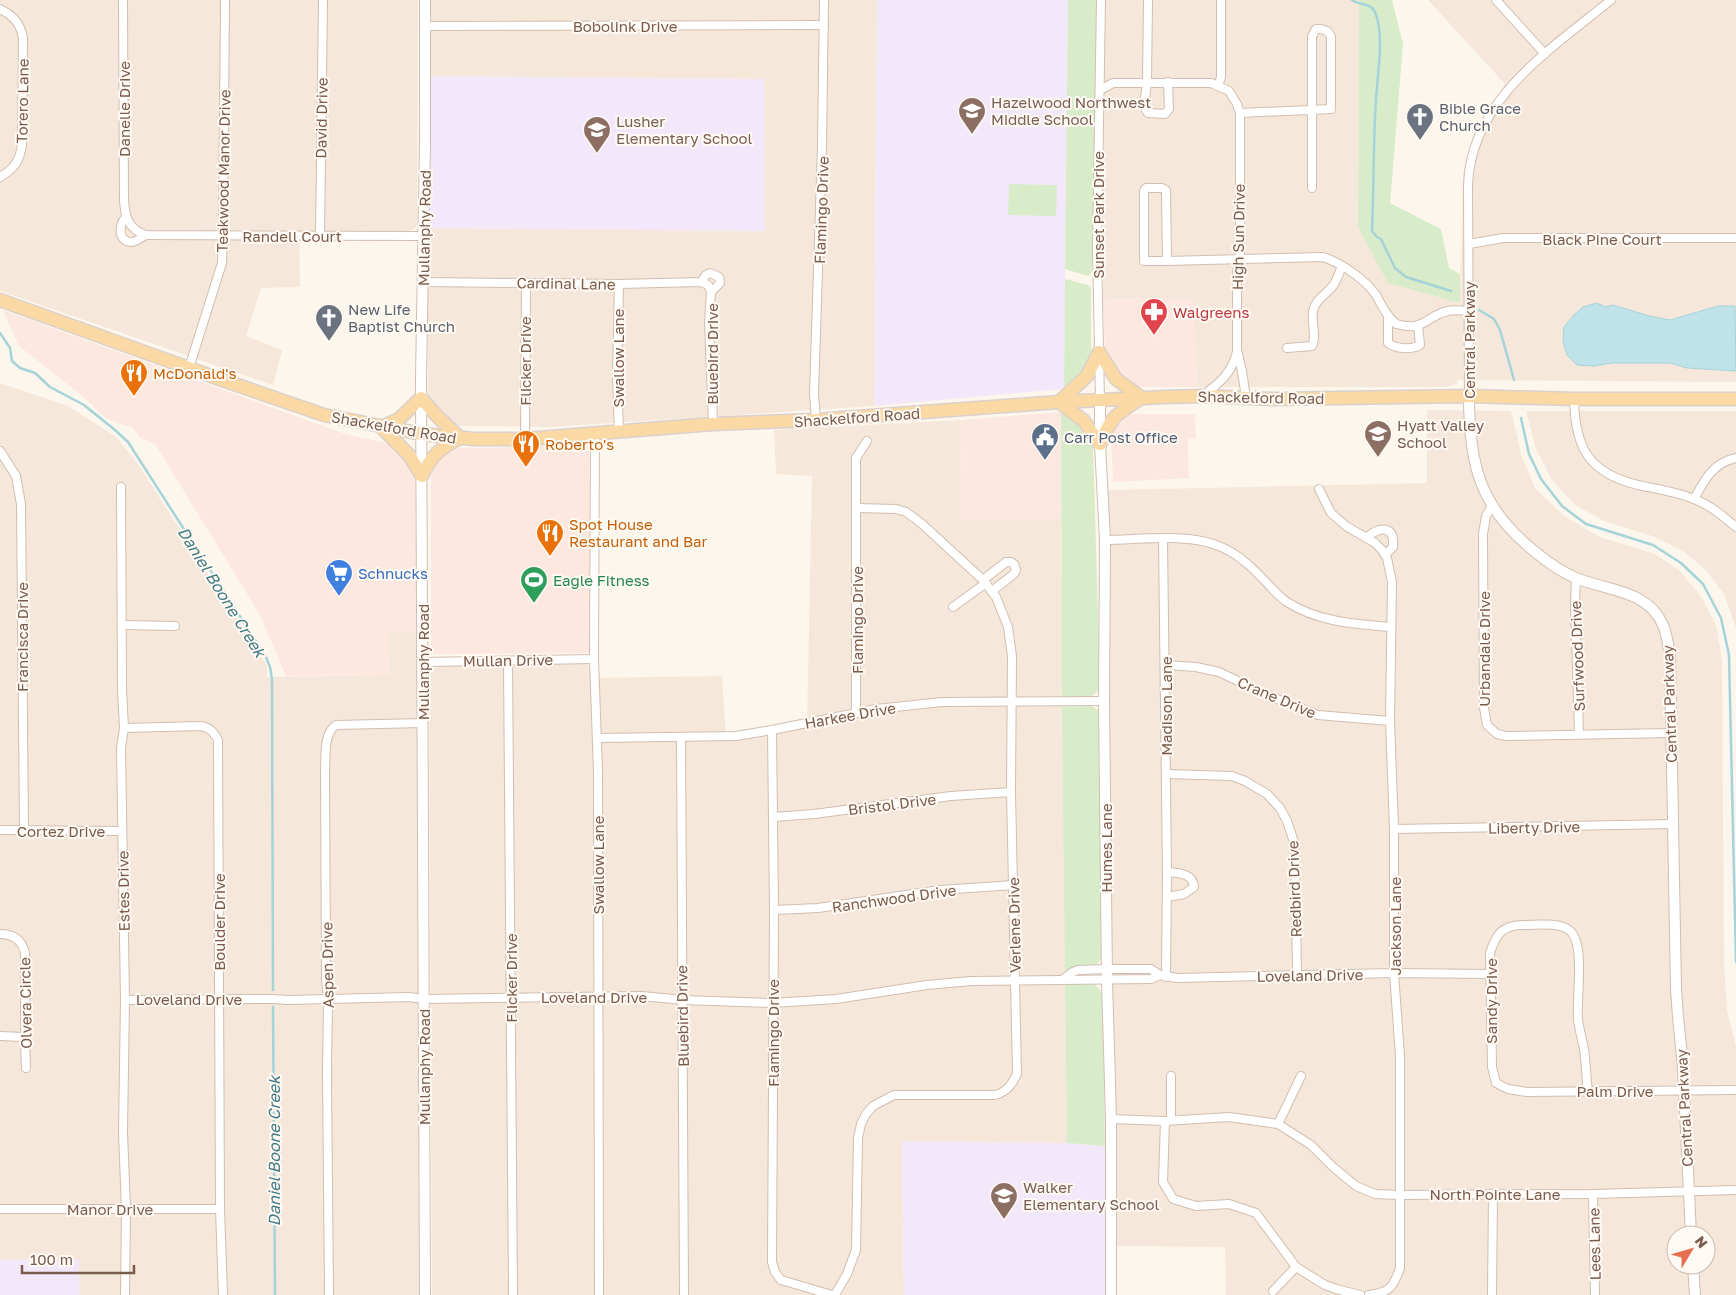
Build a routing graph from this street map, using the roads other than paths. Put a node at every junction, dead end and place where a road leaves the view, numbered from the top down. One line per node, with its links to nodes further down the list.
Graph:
1 (123, 0): 23 (street, Danelle Drive)
2 (224, 0): 26 (street, Teakwood Manor Drive)
3 (323, 0): 27 (street, David Drive)
4 (425, 0): 13 (street, Mullanphy Road)
5 (824, 0): 12 (street, Flamingo Drive)
6 (1101, 0): 18 (street, Sunset Park Drive)
7 (1148, 0): 15 (street)
8 (1221, 0): 17 (street)
9 (1496, 0): 14 (street)
10 (1611, 0): 14 (street, Central Parkway)
11 (0, 9): 21 (street, Torero Lane)
12 (824, 25): 13 (street, Bobolink Drive); 55 (street, Flamingo Drive)
13 (425, 26): 28 (street, Mullanphy Road)
14 (1545, 54): 30 (street, Central Parkway)
15 (1146, 82): 16 (street); 16 (street); 18 (street)
16 (1168, 82): 17 (street)
17 (1218, 86): 20 (street, High Sun Drive)
18 (1100, 90): 44 (street, Sunset Park Drive)
19 (1312, 110): 19 (street); 20 (street); 22 (street)
20 (1240, 113): 31 (street, High Sun Drive)
21 (0, 177)
22 (1312, 188)
23 (126, 217): 24 (street, Danelle Drive); 25 (street, Danelle Drive)
24 (132, 228): 25 (street, Randell Court)
25 (146, 235): 26 (street, Randell Court)
26 (223, 236): 27 (street, Randell Court); 45 (street, Teakwood Manor Drive)
27 (320, 236): 28 (street, Randell Court)
28 (423, 236): 34 (street, Mullanphy Road)
29 (1736, 238): 30 (street, Black Pine Court)
30 (1469, 244): 39 (street, Central Parkway)
31 (1240, 259): 32 (street); 33 (street); 43 (street, High Sun Drive)
32 (1167, 261): 32 (street)
33 (1342, 266): 40 (street); 42 (street)
34 (423, 282): 35 (street, Cardinal Lane); 48 (street, Mullanphy Road)
35 (526, 282): 36 (street, Cardinal Lane); 62 (street, Flicker Drive)
36 (619, 284): 37 (street, Cardinal Lane); 58 (street, Swallow Lane)
37 (707, 286): 56 (street, Bluebird Drive)
38 (0, 300): 45 (main road, Shackelford Road)
39 (1468, 311): 41 (street); 47 (street, Central Parkway)
40 (1388, 316): 41 (street); 41 (street)
41 (1418, 325)
42 (1287, 348)
43 (1237, 350): 46 (street); 50 (street, High Sun Drive)
44 (1099, 352): 49 (main road); 53 (street, Sunset Park Drive); 54 (main road)
45 (189, 368): 57 (main road, Shackelford Road)
46 (1202, 396): 49 (main road, Shackelford Road); 50 (main road, Shackelford Road)
47 (1469, 396): 50 (main road, Shackelford Road); 51 (main road, Shackelford Road); 71 (street, Central Parkway)
48 (422, 398): 57 (main road); 59 (street, Mullanphy Road); 61 (main road)
49 (1142, 398): 53 (main road, Shackelford Road); 64 (main road)
50 (1246, 398)
51 (1574, 399): 52 (main road, Shackelford Road); 70 (street)
52 (1736, 399)
53 (1100, 400): 54 (main road, Shackelford Road); 64 (street, Humes Lane)
54 (1059, 402): 55 (main road, Shackelford Road); 64 (main road)
55 (816, 420): 56 (main road, Shackelford Road)
56 (713, 424): 58 (main road, Shackelford Road)
57 (381, 426): 59 (main road, Shackelford Road); 67 (main road)
58 (619, 432): 60 (main road, Shackelford Road)
59 (422, 434): 61 (main road, Shackelford Road); 67 (street, Mullanphy Road)
60 (595, 435): 62 (main road, Shackelford Road); 85 (street, Swallow Lane)
61 (460, 438): 62 (main road, Shackelford Road); 67 (main road)
62 (525, 439)
63 (867, 441): 72 (street, Flamingo Drive)
64 (1100, 444): 76 (street, Humes Lane)
65 (0, 451): 104 (street, Francisca Drive)
66 (1736, 458): 70 (street)
67 (422, 476): 87 (street, Mullanphy Road)
68 (121, 487): 82 (street, Estes Drive)
69 (1319, 489): 74 (street)
70 (1694, 499): 73 (street)
71 (1492, 506): 78 (street, Central Parkway); 97 (street, Urbandale Drive)
72 (857, 508): 79 (street, Verlene Drive); 91 (street, Flamingo Drive)
73 (1736, 527)
74 (1366, 538): 77 (street); 77 (street)
75 (1164, 539): 76 (street); 84 (street); 88 (street, Madison Lane)
76 (1106, 540): 90 (street, Humes Lane)
77 (1385, 555): 84 (street, Jackson Lane)
78 (1576, 578): 96 (street, Central Parkway); 97 (street, Surfwood Drive)
79 (985, 582): 80 (street, Verlene Drive); 80 (street); 81 (street)
80 (992, 592): 89 (street, Verlene Drive)
81 (954, 607)
82 (122, 625): 83 (street); 94 (street, Estes Drive)
83 (176, 626)
84 (1390, 627): 92 (street, Jackson Lane)
85 (594, 659): 86 (street, Mullan Drive); 99 (street, Swallow Lane)
86 (508, 661): 87 (street, Mullan Drive); 120 (street, Flicker Drive)
87 (422, 662): 93 (street, Mullanphy Road)
88 (1166, 665): 92 (street, Crane Drive); 100 (street, Madison Lane)
89 (1012, 701): 90 (street, Harkee Drive); 91 (street, Harkee Drive); 101 (street, Verlene Drive)
90 (1104, 701): 115 (street, Humes Lane)
91 (856, 713): 95 (street, Harkee Drive)
92 (1390, 721): 105 (street, Jackson Lane)
93 (423, 723): 122 (street, Aspen Drive); 123 (street, Mullanphy Road)
94 (124, 728): 107 (street, Estes Drive); 121 (street, Boulder Drive)
95 (772, 730): 98 (street, Harkee Drive); 102 (street, Flamingo Drive)
96 (1671, 733): 97 (street, Urbandale Drive); 103 (street, Central Parkway)
97 (1579, 734)
98 (681, 737): 99 (street, Harkee Drive); 125 (street, Bluebird Drive)
99 (597, 738): 119 (street, Swallow Lane)
100 (1166, 774): 108 (street, Madison Lane); 117 (street, Redbird Drive)
101 (1011, 792): 102 (street, Bristol Drive); 109 (street, Verlene Drive)
102 (773, 817): 111 (street, Flamingo Drive)
103 (1673, 824): 105 (street, Liberty Drive); 135 (street, Central Parkway)
104 (24, 829): 106 (street, Cortez Drive); 107 (street, Cortez Drive)
105 (1394, 829): 113 (street, Jackson Lane)
106 (0, 830)
107 (122, 831): 124 (street, Estes Drive)
108 (1167, 872): 110 (street, Madison Lane); 110 (street)
109 (1014, 885): 111 (street, Ranchwood Drive); 118 (street, Verlene Drive)
110 (1167, 897): 116 (street, Madison Lane)
111 (774, 910): 126 (street, Flamingo Drive)
112 (0, 934): 128 (street, Olvera Circle)
113 (1394, 973): 114 (street, Loveland Drive); 117 (street, Loveland Drive); 143 (street, Jackson Lane)
114 (1491, 974): 132 (street, Sandy Drive); 134 (street, Sandy Drive)
115 (1107, 975): 116 (street, Loveland Drive); 118 (street, Loveland Drive); 136 (street, Humes Lane)
116 (1163, 976): 117 (street, Loveland Drive)
117 (1297, 976)
118 (1016, 981): 126 (street, Loveland Drive); 158 (street, Verlene Drive)
119 (598, 996): 120 (street, Loveland Drive); 125 (street, Loveland Drive); 156 (street, Swallow Lane)
120 (511, 997): 123 (street, Loveland Drive); 155 (street, Flicker Drive)
121 (219, 999): 122 (street, Loveland Drive); 124 (street, Loveland Drive); 146 (street, Boulder Drive)
122 (328, 999): 123 (street, Loveland Drive); 153 (street, Aspen Drive)
123 (424, 999): 154 (street, Mullanphy Road)
124 (124, 1000): 145 (street, Estes Drive)
125 (683, 1000): 126 (street, Loveland Drive); 157 (street, Bluebird Drive)
126 (772, 1003): 158 (street, Flamingo Drive)
127 (0, 1036): 128 (street)
128 (24, 1037): 129 (street, Olvera Circle)
129 (26, 1068)
130 (1172, 1076): 137 (street)
131 (1301, 1076): 138 (street)
132 (1496, 1083): 134 (street, Palm Drive)
133 (1736, 1090): 135 (street, Palm Drive)
134 (1588, 1091): 135 (street, Palm Drive)
135 (1684, 1091): 139 (street, Central Parkway)
136 (1110, 1119): 137 (street, North Pointe Lane); 159 (street, Humes Lane)
137 (1168, 1120): 138 (street, North Pointe Lane); 148 (street)
138 (1278, 1124): 143 (street, North Pointe Lane)
139 (1688, 1190): 140 (street, North Pointe Lane); 142 (street, North Pointe Lane); 147 (street, Central Parkway)
140 (1736, 1190)
141 (1493, 1194): 142 (street, North Pointe Lane); 143 (street, North Pointe Lane); 162 (street)
142 (1593, 1194): 163 (street, Lees Lane)
143 (1399, 1195): 161 (street, Jackson Lane)
144 (0, 1208): 145 (street, Manor Drive)
145 (126, 1209): 146 (street, Manor Drive); 151 (street, Estes Drive)
146 (220, 1209): 152 (street, Boulder Drive)
147 (1690, 1225)
148 (1296, 1267): 150 (street); 160 (street)
149 (1694, 1275): 164 (street)
150 (1273, 1291)
151 (125, 1295)
152 (223, 1295)
153 (329, 1295)
154 (425, 1295)
155 (513, 1295)
156 (599, 1295)
157 (684, 1295)
158 (833, 1295)
159 (1111, 1295)
160 (1360, 1295)
161 (1369, 1295)
162 (1492, 1295)
163 (1595, 1295)
164 (1695, 1295)

